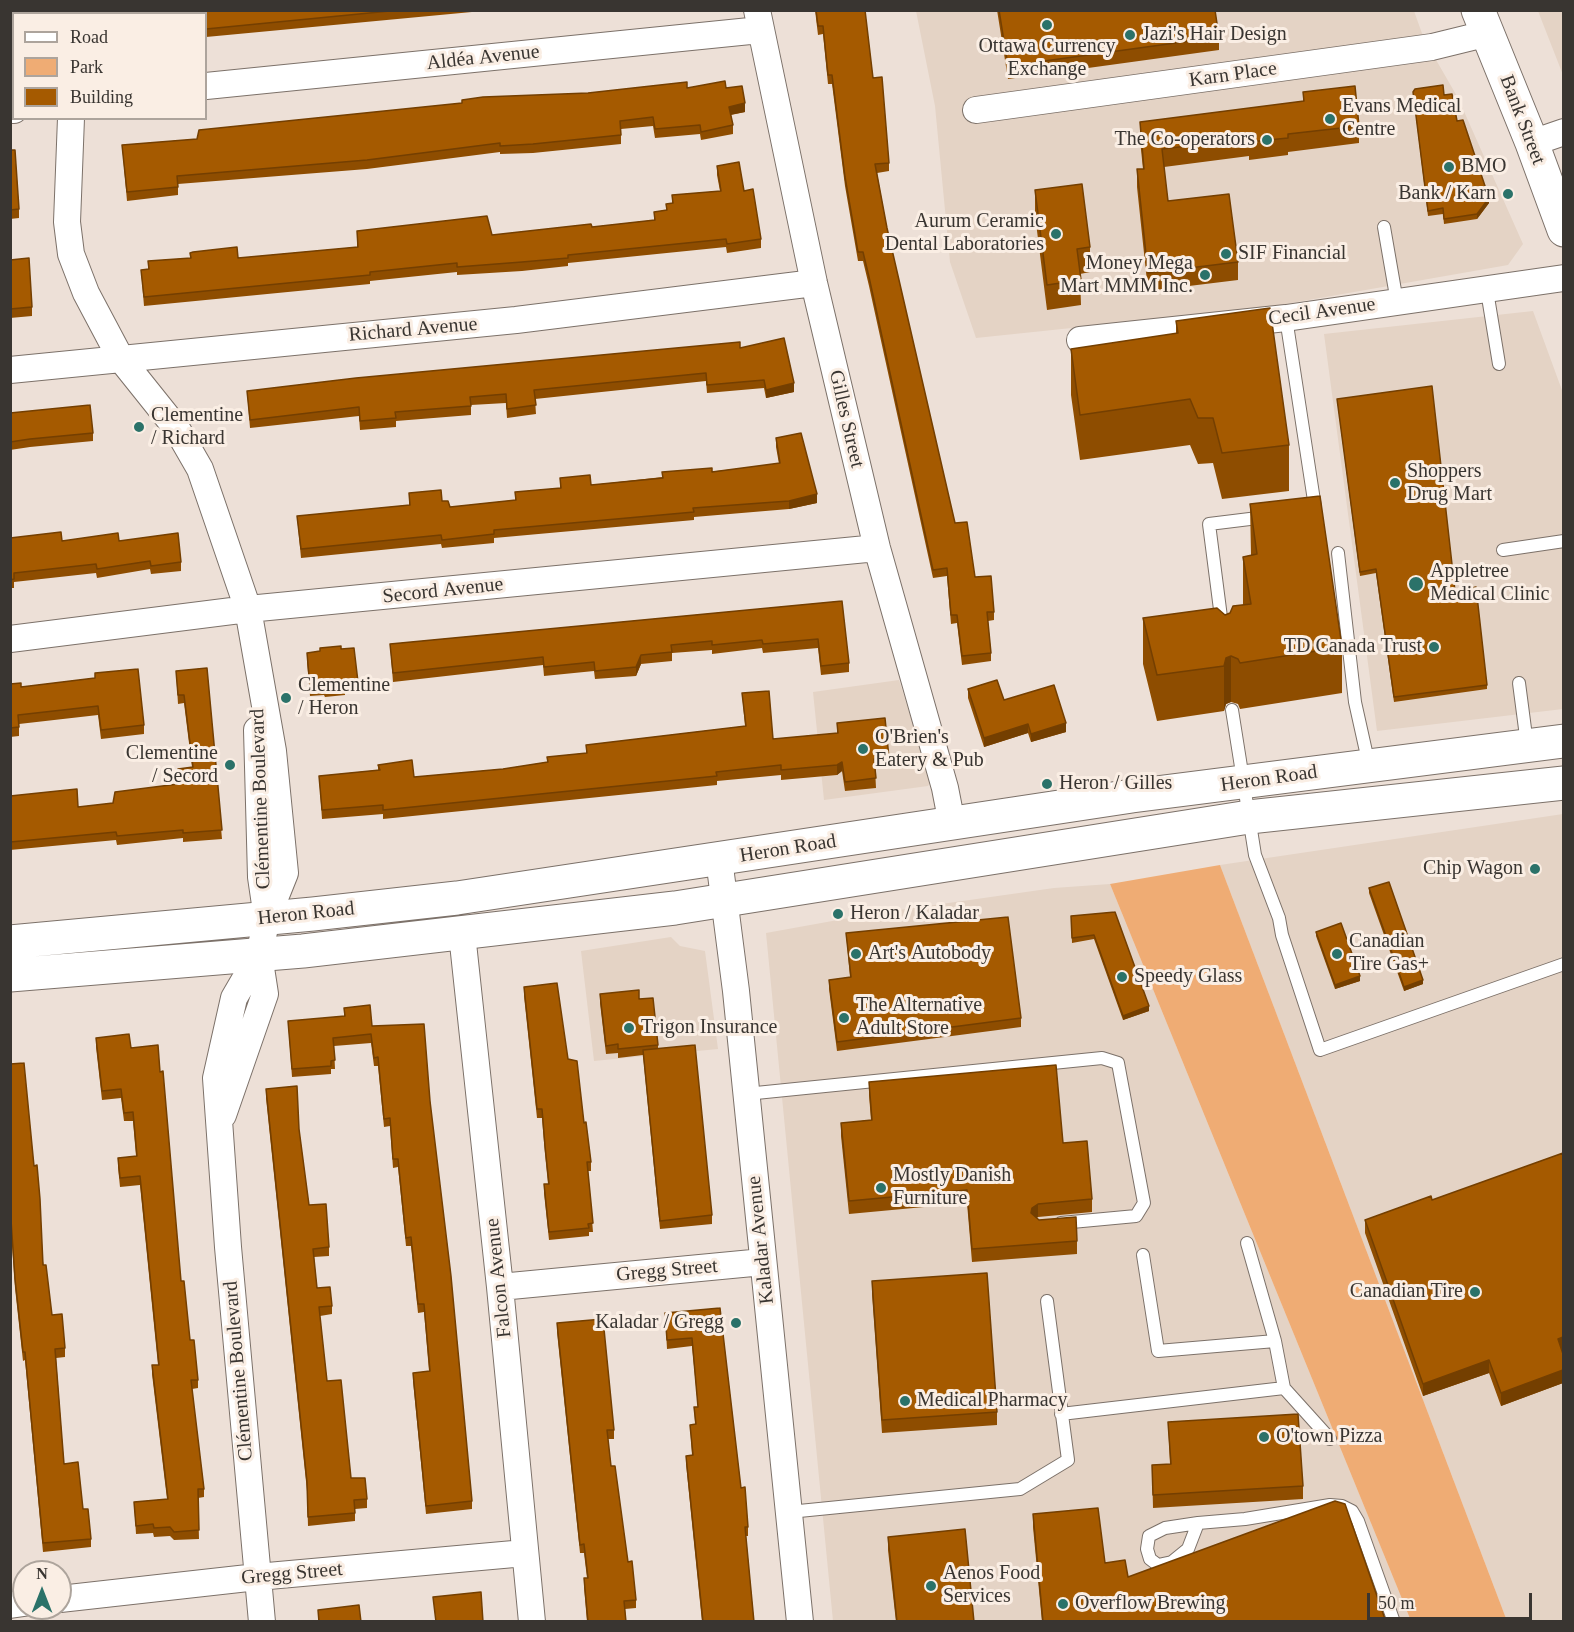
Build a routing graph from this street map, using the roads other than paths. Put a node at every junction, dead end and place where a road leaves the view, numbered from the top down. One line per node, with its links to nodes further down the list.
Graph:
1 (758, 20): 3 (street, Aldéa Avenue); 11 (street, Gilles Street)
2 (1484, 22): 4 (street, Karn Place); 7 (main road, Bank Street)
3 (207, 86)
4 (976, 110)
5 (71, 120): 16 (street, Clémentine Boulevard)
6 (1563, 132): 7 (street)
7 (1532, 143): 9 (main road, Bank Street)
8 (1384, 227): 13 (lane)
9 (1563, 231)
10 (1563, 278): 12 (street, Cecil Avenue)
11 (814, 283): 16 (street, Richard Avenue); 22 (street, Gilles Street)
12 (1487, 291): 13 (street, Cecil Avenue); 17 (lane)
13 (1397, 302): 14 (street, Cecil Avenue)
14 (1286, 318): 15 (street, Cecil Avenue); 19 (lane)
15 (1080, 340)
16 (121, 359): 18 (street, Richard Avenue); 25 (street, Clémentine Boulevard)
17 (1499, 364)
18 (10, 370)
19 (1298, 512)
20 (1278, 515): 26 (lane)
21 (1563, 541): 23 (lane)
22 (877, 548): 25 (street, Secord Avenue); 36 (street, Gilles Street)
23 (1503, 549)
24 (1338, 553): 32 (lane)
25 (248, 609): 27 (street, Secord Avenue); 39 (street, Clémentine Boulevard)
26 (1223, 634)
27 (10, 639)
28 (1519, 683): 31 (lane)
29 (1232, 710): 33 (lane)
30 (1563, 741): 31 (main road, Heron Road)
31 (1527, 745): 32 (main road, Heron Road)
32 (1369, 766): 33 (main road, Heron Road)
33 (1244, 782): 35 (lane); 36 (main road, Heron Road)
34 (1563, 783): 35 (main road, Heron Road)
35 (1249, 817): 38 (main road, Heron Road); 43 (lane)
36 (952, 824): 37 (main road, Heron Road)
37 (719, 859): 38 (street, Kaladar Avenue); 39 (main road, Heron Road)
38 (724, 902): 40 (main road, Heron Road); 45 (street, Kaladar Avenue)
39 (267, 918): 41 (main road, Heron Road); 42 (street, Clémentine Boulevard)
40 (462, 934): 42 (main road, Heron Road); 50 (street, Falcon Avenue)
41 (10, 942)
42 (259, 955): 44 (main road, Heron Road); 59 (street, Clémentine Boulevard)
43 (1563, 964)
44 (10, 975)
45 (746, 1094): 46 (lane); 49 (street, Kaladar Avenue)
46 (1050, 1224)
47 (1246, 1243): 52 (lane)
48 (1143, 1256): 52 (lane)
49 (763, 1262): 50 (street, Gregg Street); 56 (street, Kaladar Avenue)
50 (500, 1287): 58 (street, Falcon Avenue)
51 (1047, 1301): 54 (lane)
52 (1275, 1341): 53 (lane)
53 (1284, 1388): 54 (lane); 55 (lane)
54 (1061, 1414): 56 (lane)
55 (1330, 1439)
56 (789, 1512): 63 (street, Kaladar Avenue)
57 (1198, 1523): 64 (lane)
58 (525, 1553): 59 (street, Gregg Street); 62 (street, Falcon Avenue)
59 (257, 1577): 60 (street, Gregg Street); 61 (street, Clémentine Boulevard)
60 (72, 1598)
61 (262, 1622)
62 (532, 1622)
63 (800, 1622)
64 (1394, 1622)

